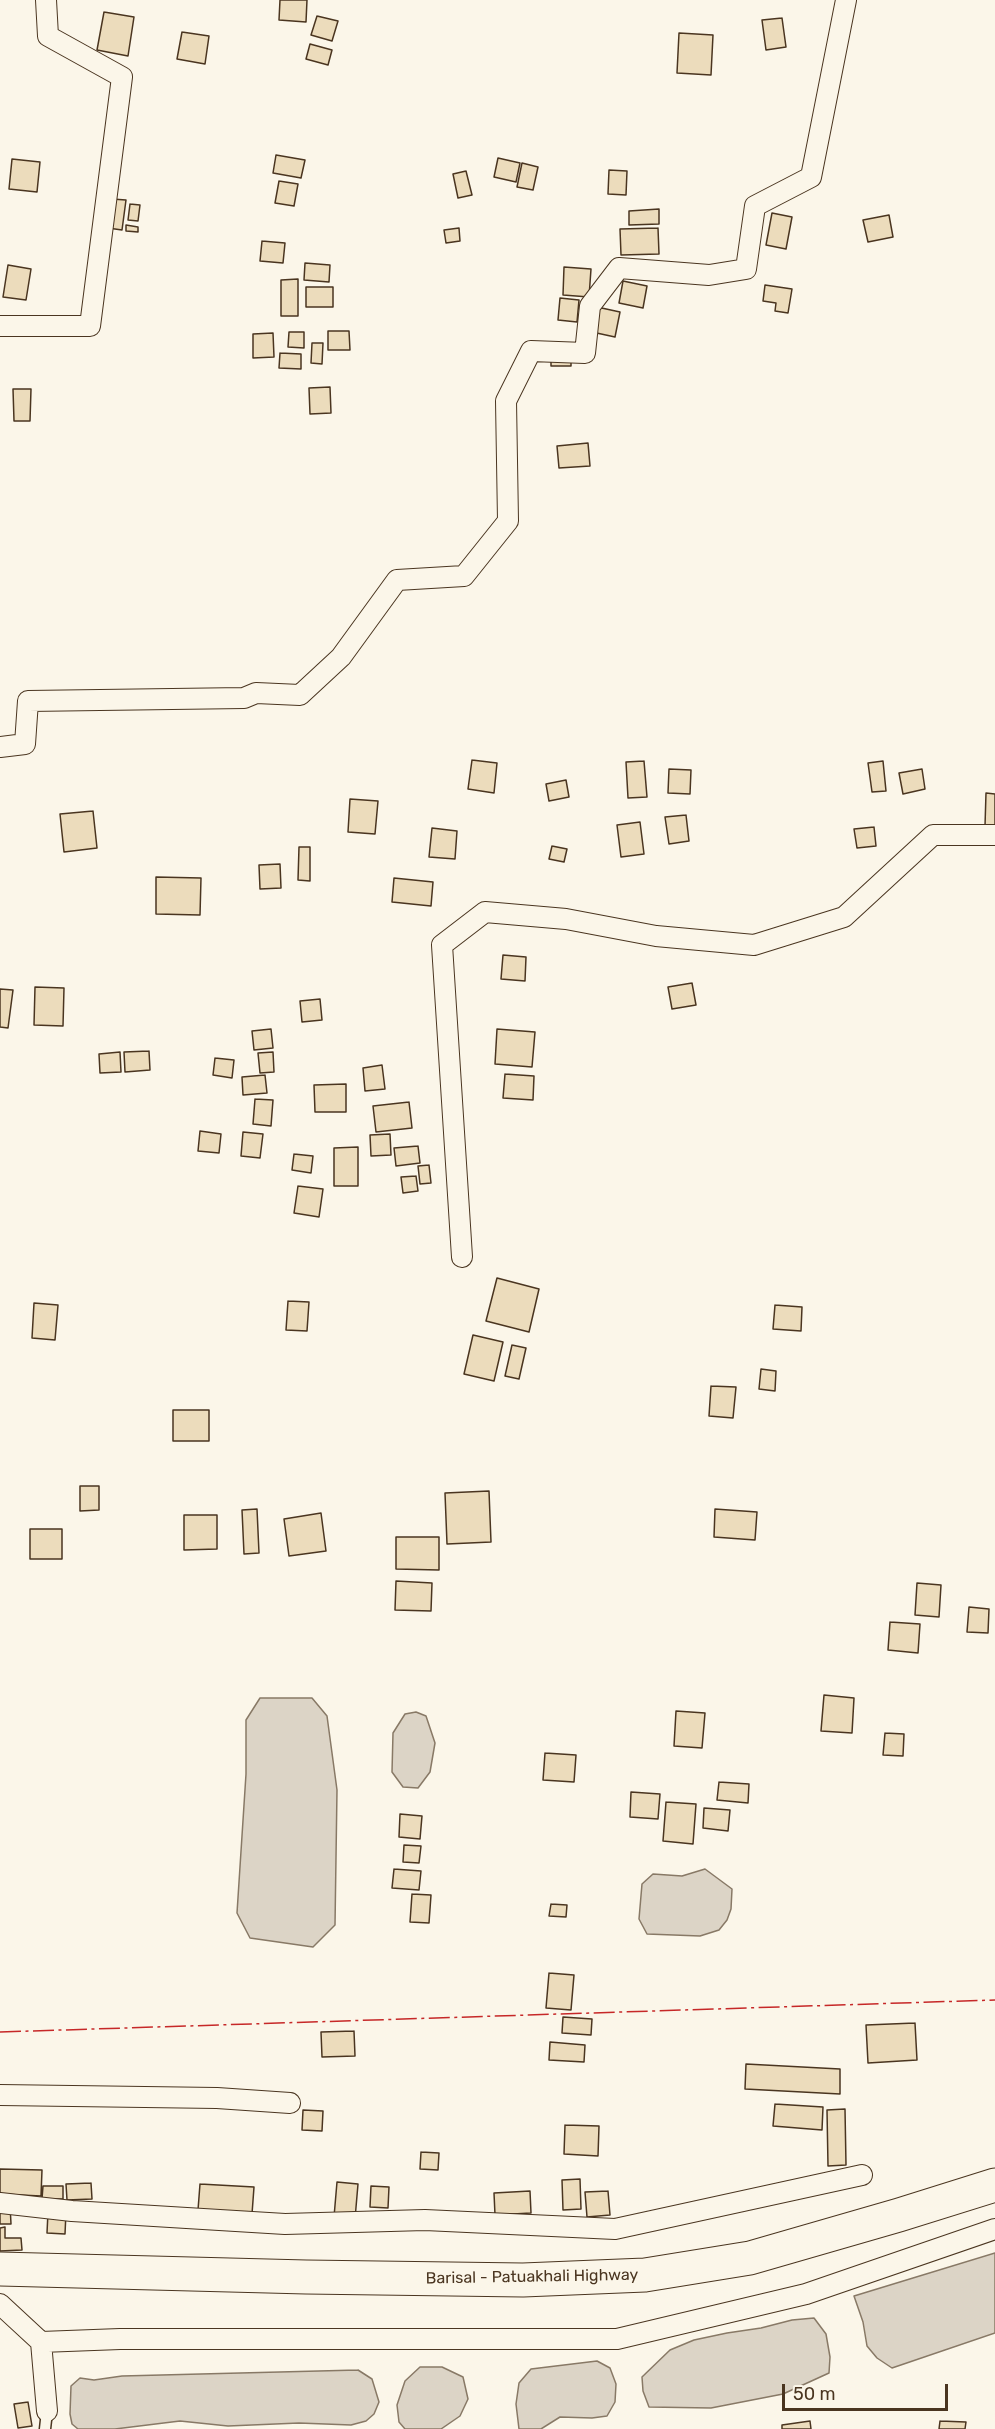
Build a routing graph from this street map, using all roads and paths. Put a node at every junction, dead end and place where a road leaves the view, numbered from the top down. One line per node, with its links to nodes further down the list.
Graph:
1 (46, 0): 3 (street)
2 (846, 0): 4 (street)
3 (0, 326)
4 (0, 747)
5 (995, 835): 6 (street)
6 (462, 1257)
7 (0, 2095): 8 (street)
8 (290, 2103)
9 (862, 2175): 11 (street)
10 (995, 2185): 13 (highway, Barisal - Patuakhali Highway)
11 (0, 2203)
12 (995, 2229): 15 (street)
13 (0, 2269)
14 (0, 2304): 15 (street)
15 (41, 2342): 16 (street)
16 (46, 2420)

